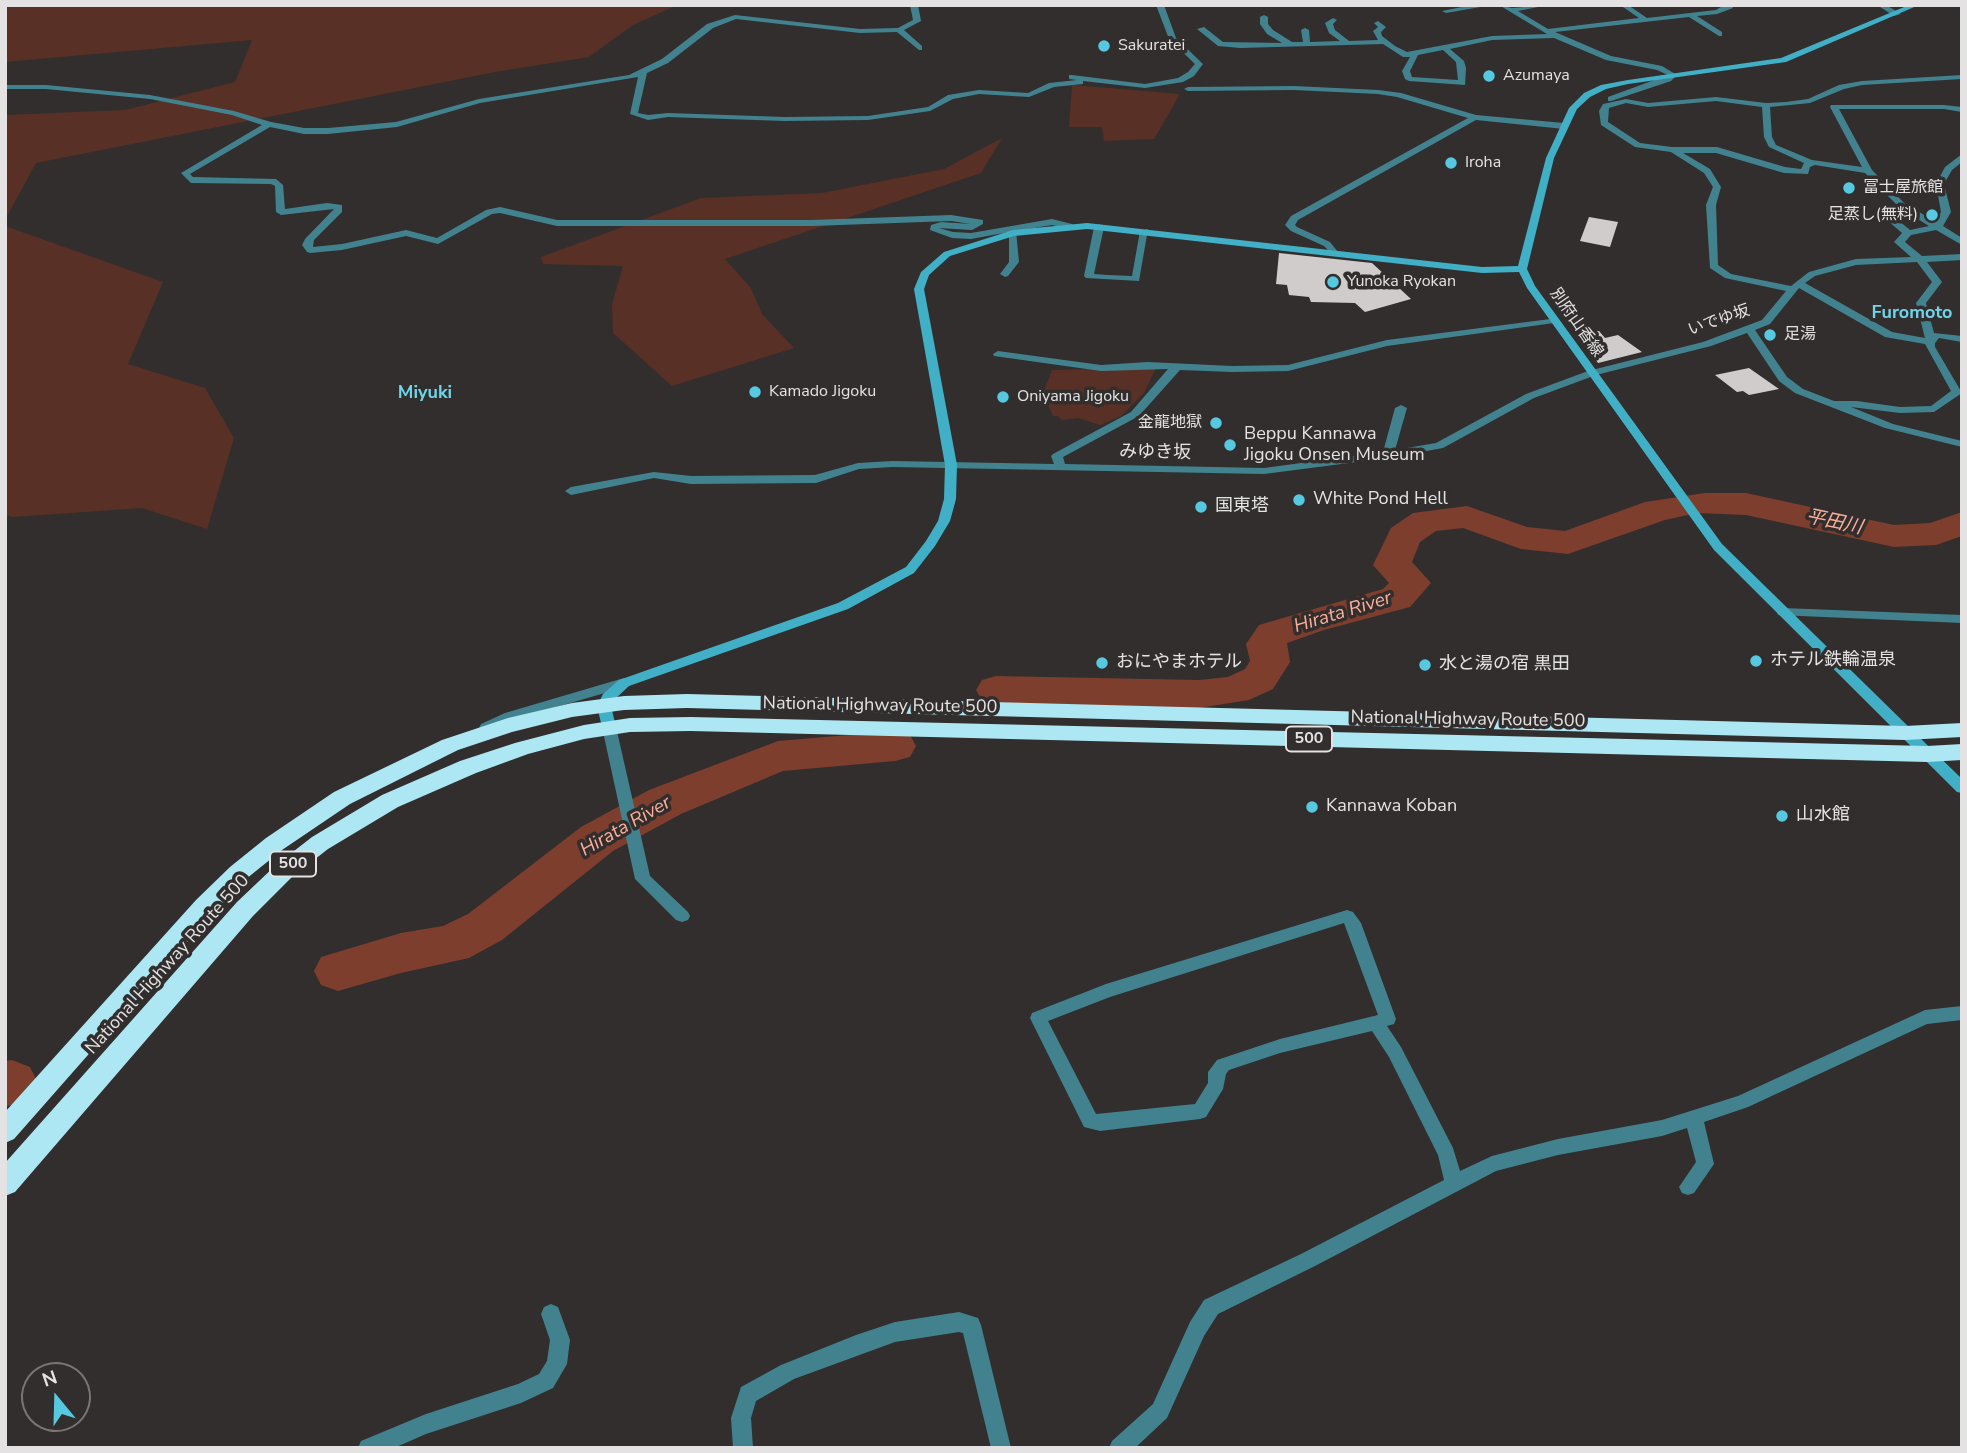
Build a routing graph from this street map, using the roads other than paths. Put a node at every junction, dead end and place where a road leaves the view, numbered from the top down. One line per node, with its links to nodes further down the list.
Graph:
1 (914, 5): 20 (street)
2 (1160, 5): 37 (street)
3 (1489, 5): 12 (street)
4 (1502, 5): 11 (street)
5 (1545, 5): 11 (street)
6 (1623, 5): 17 (street)
7 (1671, 5): 14 (street)
8 (1728, 5): 14 (street)
9 (1880, 5): 13 (street)
10 (1916, 5): 13 (main road)
11 (1512, 10): 22 (street)
12 (1446, 11)
13 (1898, 14): 32 (main road)
14 (1688, 15): 17 (street); 23 (street)
15 (1264, 17): 28 (street)
16 (1333, 20): 25 (street)
17 (1646, 20): 22 (street)
18 (1378, 23): 24 (street)
19 (1201, 29): 28 (street)
20 (899, 30): 27 (street); 31 (street)
21 (1305, 30): 26 (street)
22 (1550, 33): 29 (street); 32 (street)
23 (1719, 33)
24 (1385, 42): 25 (street); 30 (street)
25 (1348, 44): 26 (street)
26 (1307, 45): 28 (street)
27 (919, 48)
28 (1291, 48)
29 (1445, 48): 30 (street); 30 (street)
30 (1415, 54)
31 (643, 72): 37 (street); 42 (street)
32 (1673, 75): 39 (street); 43 (main road)
33 (1962, 77): 38 (street)
34 (1080, 82): 37 (street)
35 (5, 87): 42 (street)
36 (1188, 89): 41 (street)
37 (1040, 90)
38 (1766, 105): 39 (street); 46 (street)
39 (1606, 106): 44 (street)
40 (1962, 110): 47 (street)
41 (1475, 117): 43 (street); 56 (street)
42 (269, 124): 49 (street)
43 (1564, 126): 59 (main road)
44 (1672, 150): 46 (street); 61 (street)
45 (1962, 157): 51 (street)
46 (1811, 163): 47 (street)
47 (1868, 171): 48 (street)
48 (1909, 210): 51 (street); 54 (street)
49 (1069, 226): 50 (main road); 53 (main road)
50 (1099, 227): 52 (main road); 52 (street)
51 (1938, 227): 54 (street); 55 (street)
52 (1145, 231): 56 (main road)
53 (1013, 233): 60 (street); 74 (main road)
54 (1908, 233): 58 (street)
55 (1962, 242)
56 (1333, 253): 59 (main road)
57 (1962, 257): 58 (street, いでゆ坂)
58 (1922, 261): 61 (street, いでゆ坂); 65 (street)
59 (1522, 269): 62 (main road, 別府山香線)
60 (1005, 274)
61 (1795, 286): 63 (street, いでゆ坂); 65 (street)
62 (1554, 320): 67 (street); 68 (main road, 別府山香線)
63 (1749, 328): 68 (street, いでゆ坂); 70 (street)
64 (1962, 340): 65 (street)
65 (1930, 342): 69 (street)
66 (998, 354): 67 (street)
67 (1177, 366): 75 (street)
68 (1592, 373): 73 (street, みゆき坂); 77 (main road, 別府山香線)
69 (1959, 393): 70 (street)
70 (1831, 404): 72 (street)
71 (1401, 408): 73 (street)
72 (1962, 444)
73 (1388, 454): 75 (street, みゆき坂)
74 (951, 465): 75 (street, みゆき坂); 76 (street, みゆき坂); 79 (main road)
75 (1061, 468)
76 (571, 491)
77 (1783, 612): 78 (street); 82 (main road, 別府山香線)
78 (1962, 619)
79 (624, 683): 80 (main road); 83 (street)
80 (606, 716): 82 (highway, National Highway Route 500 / 500); 83 (highway, National Highway Route 500 / 500); 85 (highway, National Highway Route 500 / 500); 87 (street); 92 (highway, National Highway Route 500 / 500)
81 (1962, 730): 82 (highway, 500)
82 (1905, 733): 85 (main road, 別府山香線)
83 (450, 745): 91 (highway, National Highway Route 500 / 500)
84 (1962, 752): 85 (highway, 500)
85 (1927, 754): 86 (main road, 別府山香線)
86 (1962, 788)
87 (682, 916)
88 (1962, 1013): 90 (street)
89 (1376, 1023): 89 (street); 93 (street)
90 (1694, 1118): 93 (street); 94 (street)
91 (5, 1131)
92 (5, 1183)
93 (1454, 1184): 99 (street)
94 (1688, 1187)
95 (551, 1314): 96 (street)
96 (368, 1448)
97 (743, 1448): 98 (street)
98 (1001, 1448)
99 (1119, 1448)

